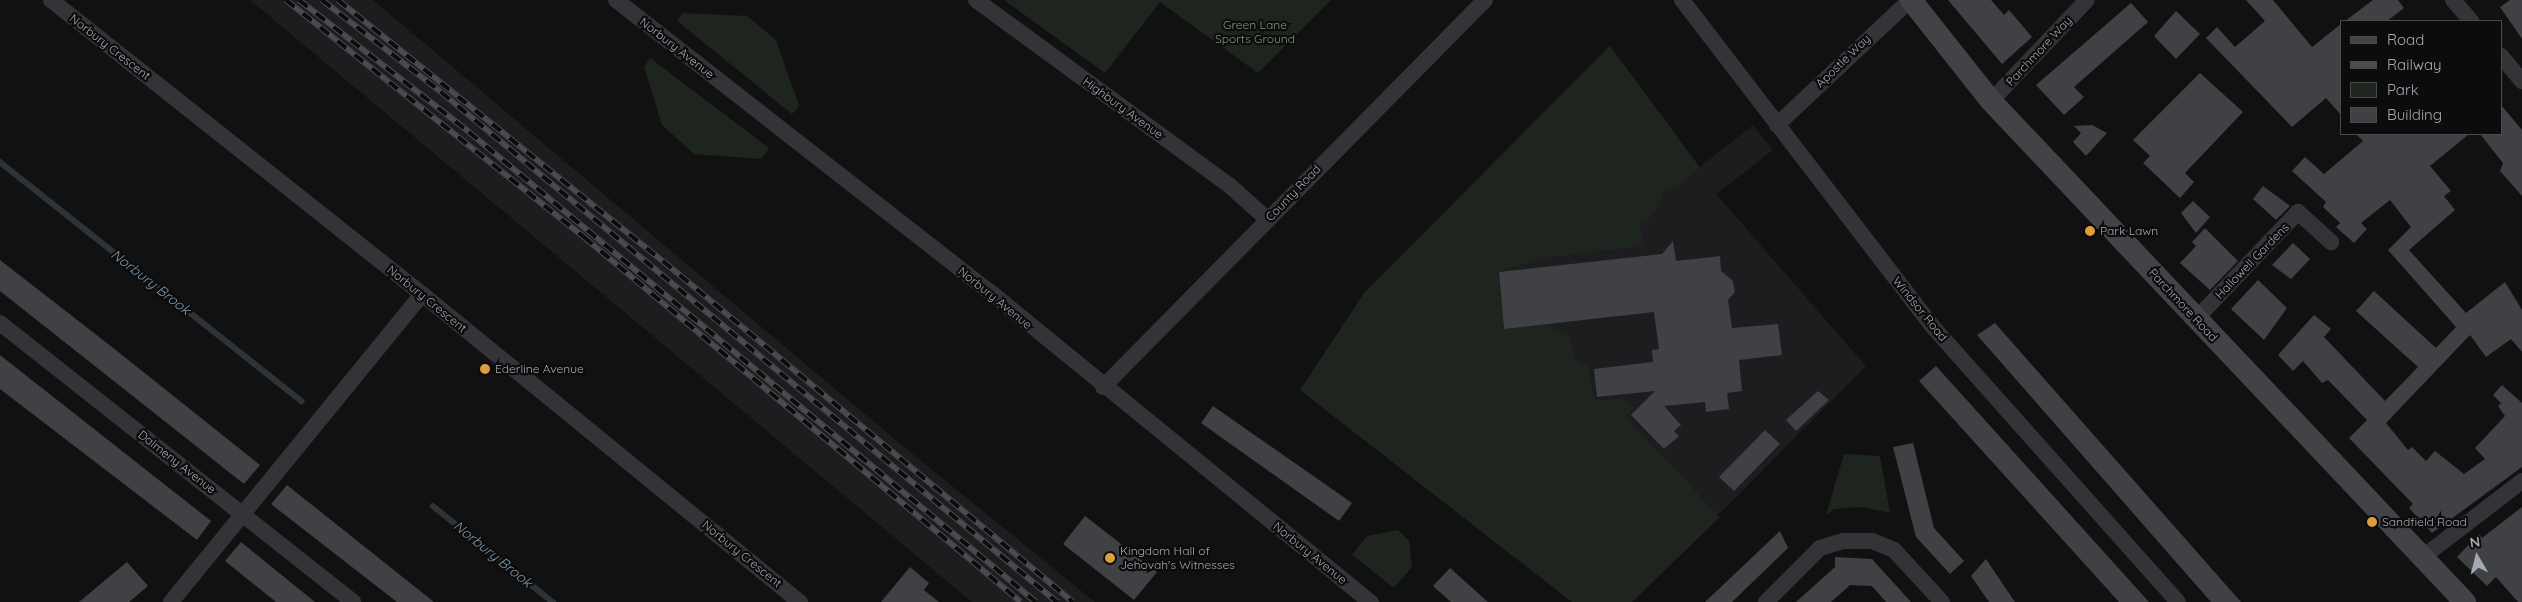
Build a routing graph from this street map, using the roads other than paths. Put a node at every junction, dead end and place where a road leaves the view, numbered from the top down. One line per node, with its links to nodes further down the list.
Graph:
1 (51, 0): 16 (street, Norbury Crescent)
2 (616, 0): 19 (street, Norbury Avenue)
3 (976, 0): 14 (street, Highbury Avenue)
4 (1485, 0): 14 (street, County Road)
5 (1682, 0): 13 (street, Windsor Road)
6 (1911, 0): 12 (main road, Parchmore Road); 13 (street, Apostle Way)
7 (2087, 0): 12 (street, Parchmore Way)
8 (2453, 0): 9 (street)
9 (2470, 20)
10 (2502, 57): 11 (street)
11 (2522, 80)
12 (1991, 101): 17 (main road, Parchmore Road)
13 (1777, 124): 29 (street, Windsor Road)
14 (1268, 220): 19 (street, County Road)
15 (2331, 242): 17 (street, Hallowell Gardens)
16 (422, 294): 21 (street); 25 (street, Norbury Crescent)
17 (2196, 320): 22 (main road, Parchmore Road)
18 (0, 323): 21 (street, Dalmeny Avenue)
19 (1102, 387): 26 (street, Norbury Avenue)
20 (2522, 481): 22 (street)
21 (242, 513): 23 (street); 24 (street, Dalmeny Avenue)
22 (2423, 557): 30 (main road, Parchmore Road)
23 (171, 602)
24 (352, 602)
25 (800, 602)
26 (1371, 602)
27 (1766, 602): 28 (street)
28 (1942, 602)
29 (2178, 602)
30 (2465, 602)

